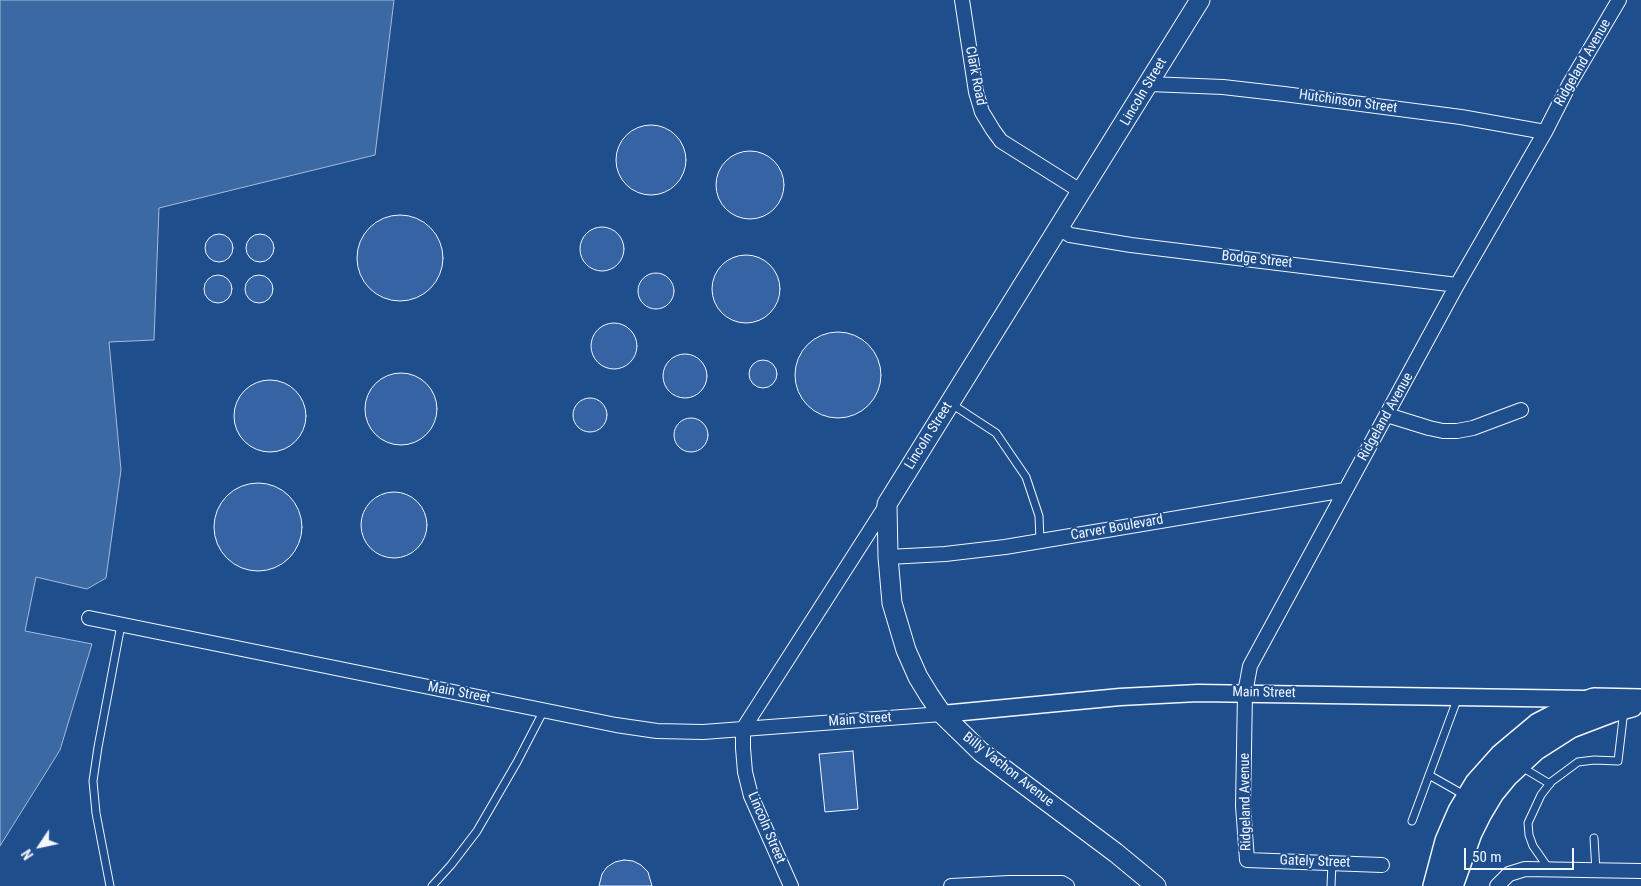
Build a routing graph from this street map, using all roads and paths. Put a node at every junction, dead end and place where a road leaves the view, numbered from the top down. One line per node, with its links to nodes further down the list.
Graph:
1 (962, 0): 6 (street, Clark Road)
2 (1200, 0): 4 (main road, Lincoln Street)
3 (1619, 0): 5 (street, Ridgeland Avenue)
4 (1149, 84): 5 (street, Hutchinson Street); 6 (main road, Lincoln Street)
5 (1545, 132): 8 (street, Ridgeland Avenue)
6 (1082, 192): 7 (main road, Lincoln Street)
7 (1059, 228): 8 (street, Bodge Street); 9 (main road, Lincoln Street)
8 (1457, 285): 11 (street, Ridgeland Avenue)
9 (950, 403): 13 (main road, Lincoln Street); 14 (lane)
10 (1521, 410): 11 (street)
11 (1387, 415): 12 (street, Ridgeland Avenue)
12 (1345, 490): 14 (street, Carver Boulevard); 18 (street, Ridgeland Avenue)
13 (887, 504): 15 (main road, Billy Vachon Avenue); 24 (street, Lincoln Street)
14 (1040, 541): 15 (street, Carver Boulevard)
15 (888, 557): 23 (main road, Billy Vachon Avenue)
16 (89, 618): 17 (street, Main Street)
17 (121, 625): 22 (street, Main Street); 37 (lane)
18 (1246, 693): 19 (street, Main Street); 23 (street, Main Street); 31 (street, Ridgeland Avenue)
19 (1458, 696): 20 (street, Main Street); 26 (lane)
20 (1594, 699): 21 (main road, Main Street); 28 (main road)
21 (1635, 704): 25 (main road); 27 (lane)
22 (544, 710): 24 (street, Main Street); 38 (lane)
23 (942, 714): 24 (street, Main Street); 42 (main road, Billy Vachon Avenue)
24 (744, 729): 39 (street, Lincoln Street)
25 (1519, 765): 27 (lane); 45 (main road)
26 (1429, 775): 28 (lane); 29 (lane)
27 (1550, 784): 34 (lane)
28 (1466, 796): 44 (main road)
29 (1412, 821)
30 (1594, 838): 35 (lane)
31 (1247, 860): 32 (street, Gately Street)
32 (1332, 863): 33 (street, Gately Street); 43 (lane)
33 (1382, 865)
34 (1549, 869): 35 (street); 46 (street)
35 (1596, 871): 36 (street)
36 (1641, 871)
37 (110, 886)
38 (432, 886)
39 (791, 886)
40 (951, 886): 41 (street)
41 (1068, 886)
42 (1156, 886)
43 (1331, 886)
44 (1434, 886)
45 (1452, 886)
46 (1497, 886)

